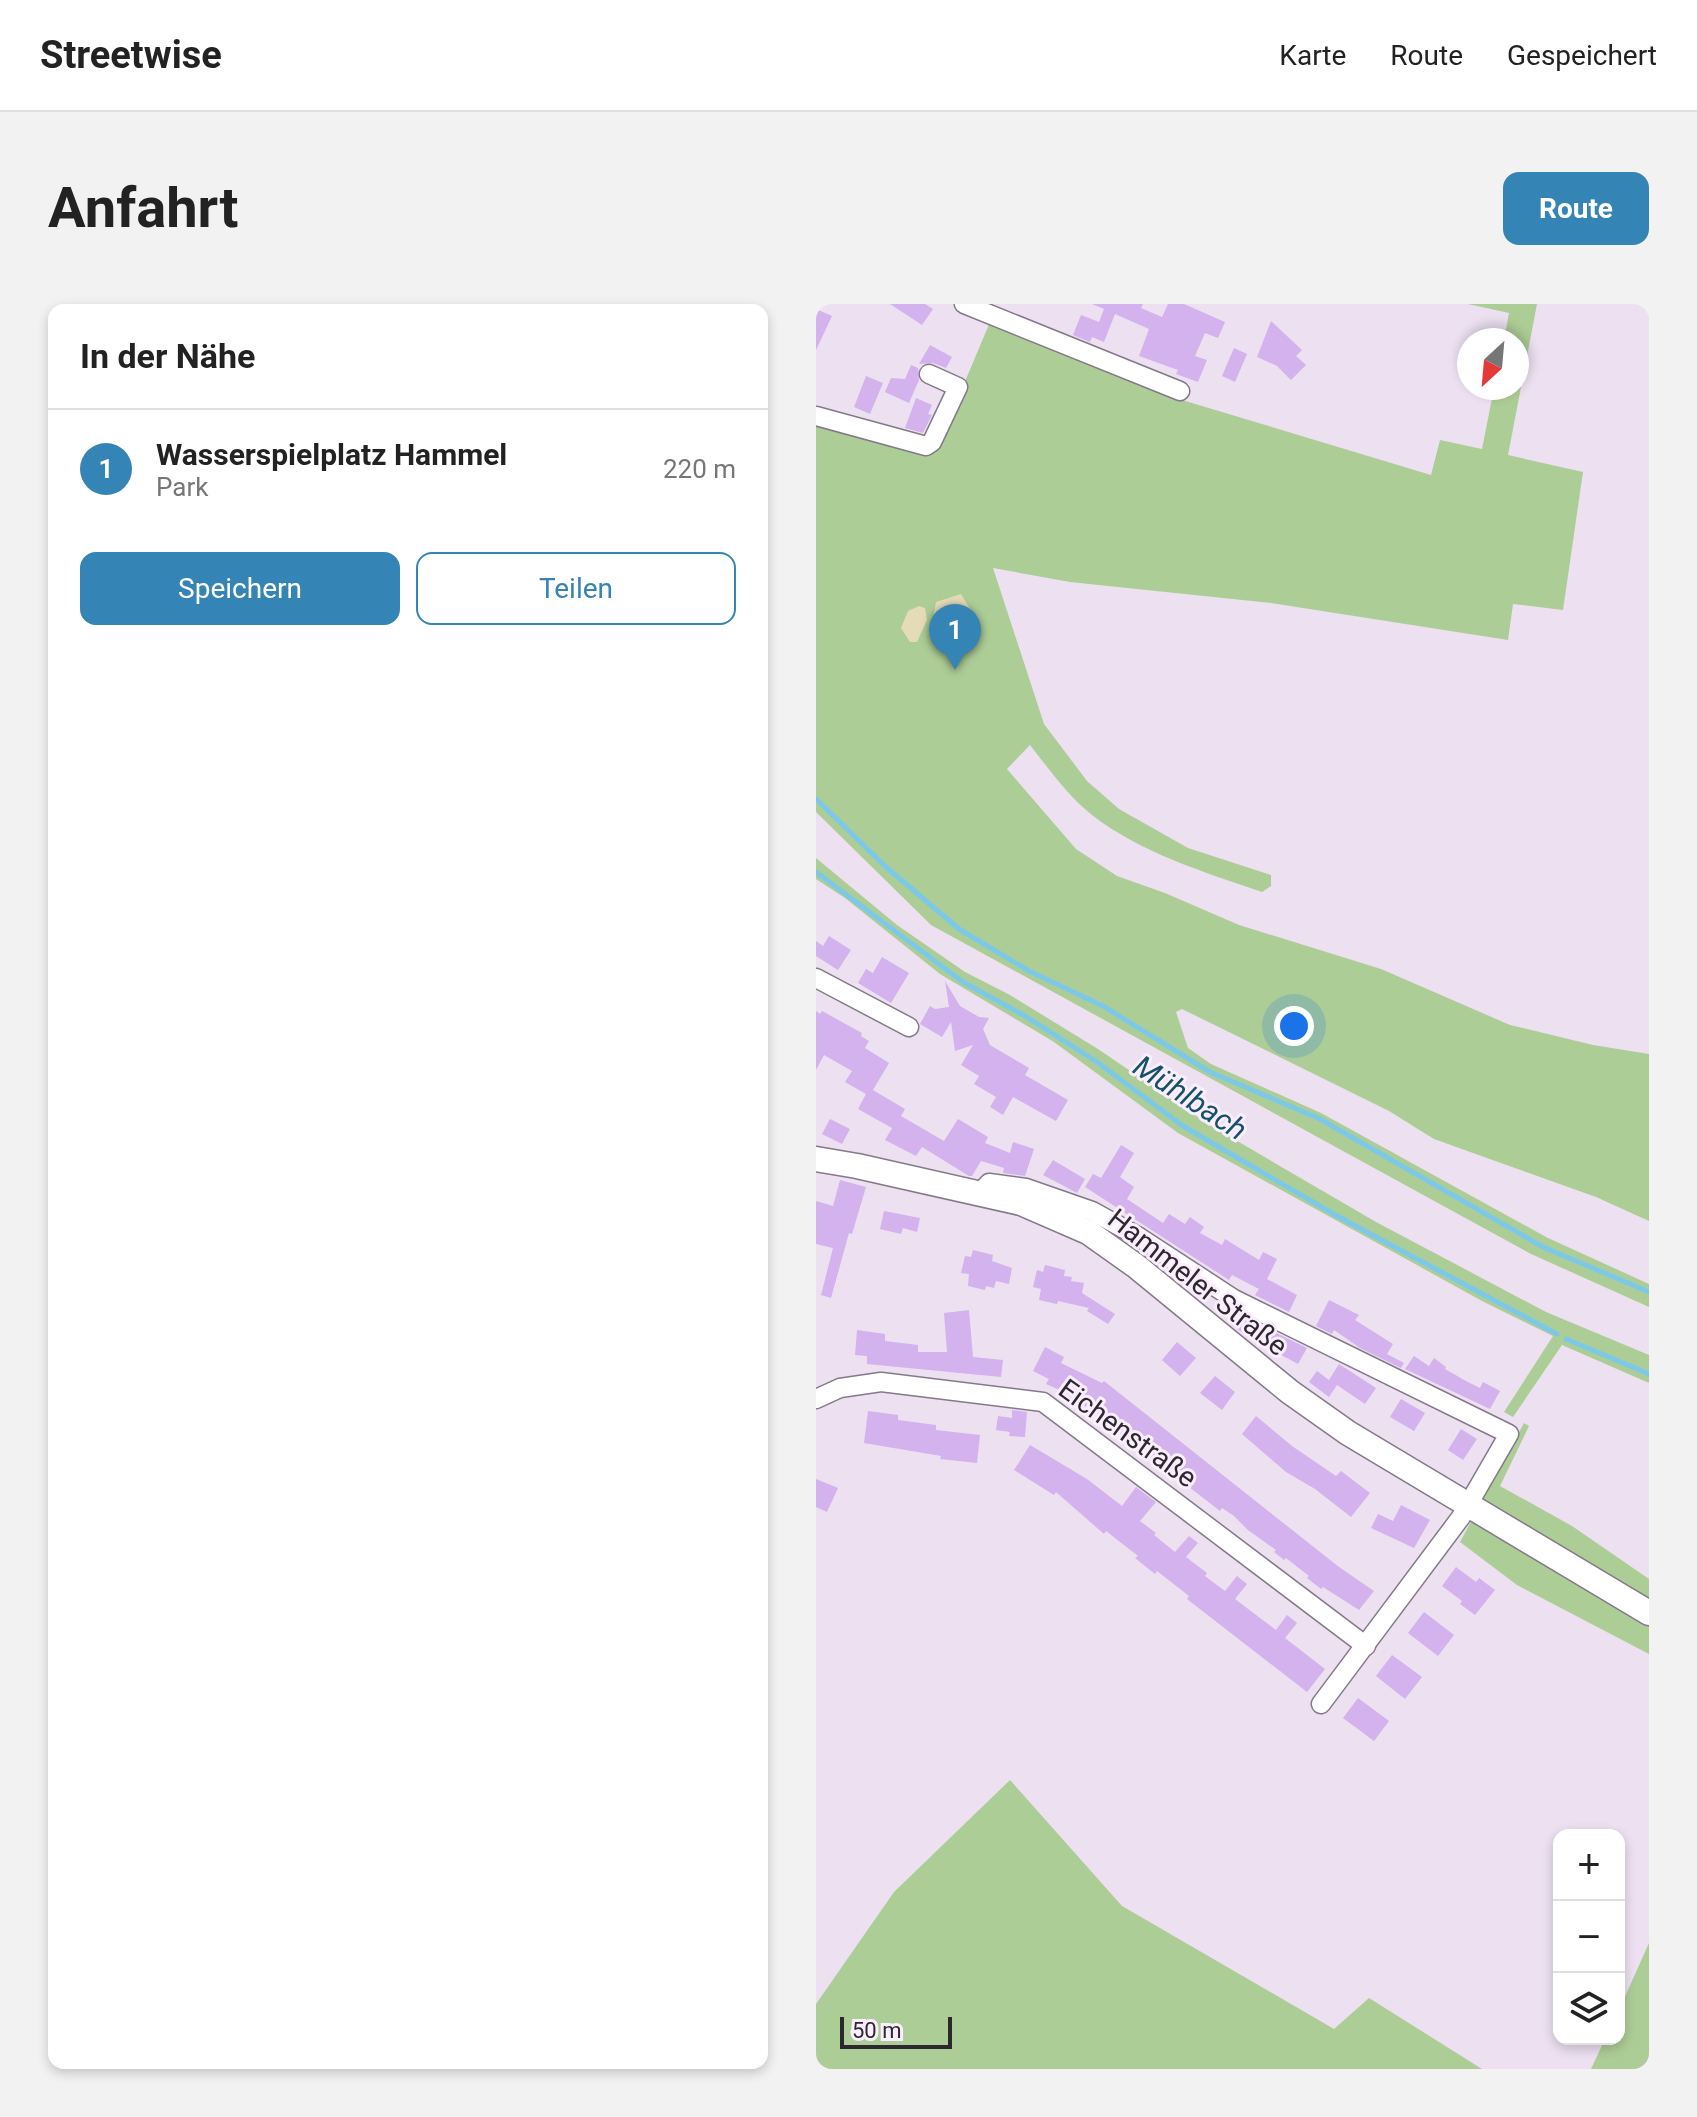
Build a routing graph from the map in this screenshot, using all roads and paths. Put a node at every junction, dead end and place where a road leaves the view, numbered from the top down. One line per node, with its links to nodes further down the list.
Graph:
1 (964, 304): 3 (street)
2 (929, 374): 4 (street)
3 (1180, 391)
4 (816, 416)
5 (816, 978): 6 (street)
6 (909, 1027)
7 (816, 1159): 8 (main road, Hammeler Straße)
8 (979, 1194): 10 (main road, Hammeler Straße); 10 (street)
9 (816, 1399): 12 (street, Eichenstraße)
10 (1468, 1507): 11 (main road, Hammeler Straße); 12 (street)
11 (1649, 1613)
12 (1366, 1646): 13 (street)
13 (1321, 1704)

